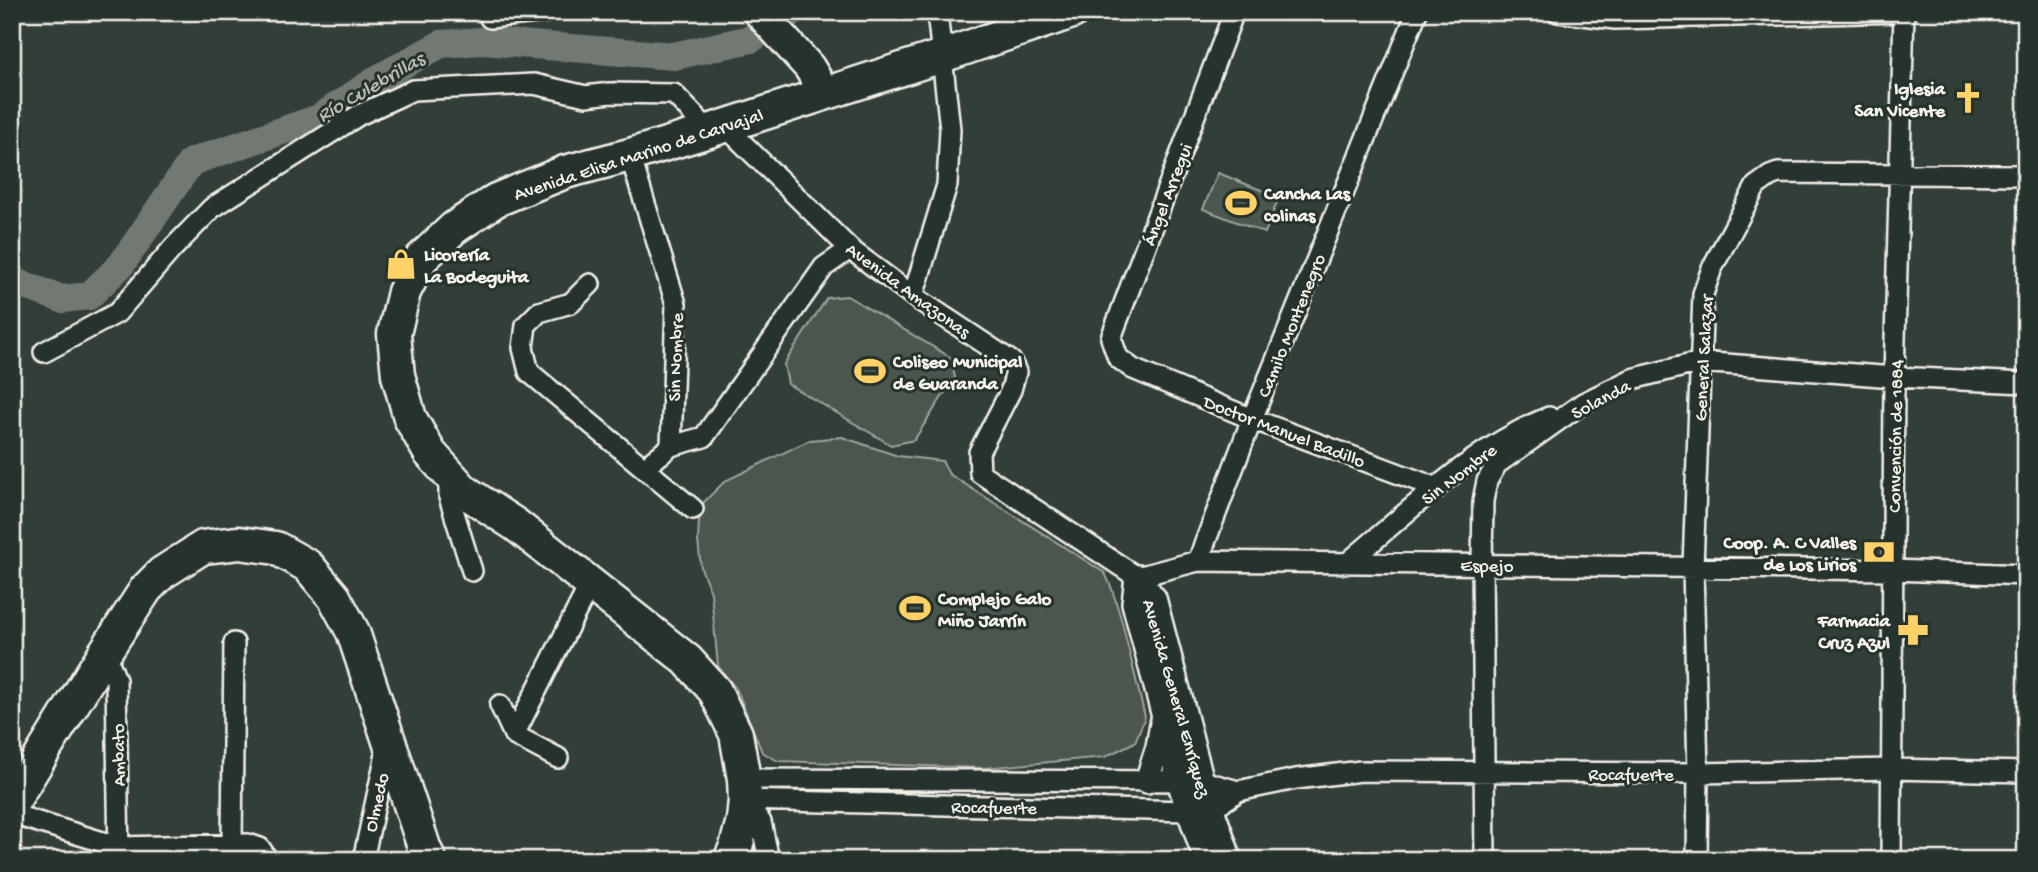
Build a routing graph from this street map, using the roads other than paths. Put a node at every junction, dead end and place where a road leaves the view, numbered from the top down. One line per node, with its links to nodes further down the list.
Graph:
1 (547, 12): 9 (street)
2 (759, 12): 11 (main road)
3 (937, 12): 10 (street)
4 (1072, 12): 10 (highway, Avenida Elisa Marino de Carvajal)
5 (1234, 12): 21 (street, Ángel Arregui)
6 (1417, 12): 25 (street, Camilo Montenegro)
7 (1558, 12): 8 (street)
8 (1905, 12): 14 (street, Convención de 1884)
9 (490, 18)
10 (942, 56): 11 (highway, Avenida Elisa Marino de Carvajal); 18 (street)
11 (817, 80): 12 (highway, Avenida Elisa Marino de Carvajal)
12 (716, 128): 13 (highway, Avenida Elisa Marino de Carvajal); 16 (street, Avenida Amazonas); 19 (street, Avenida Amazonas)
13 (630, 155): 26 (street, Sin Nombre); 28 (highway, Avenida Elisa Marino de Carvajal)
14 (1901, 174): 15 (street, General Salazar); 20 (street, General Salazar); 22 (street, Convención de 1884)
15 (2026, 175)
16 (850, 248): 18 (street, Avenida Amazonas); 26 (street)
17 (590, 284): 27 (street)
18 (914, 296): 38 (street, Avenida Amazonas)
19 (44, 352)
20 (1700, 362): 22 (street, Solanda); 24 (street, Solanda); 34 (street, General Salazar)
21 (1133, 369): 25 (street, Doctor Manuel Badillo)
22 (1894, 377): 23 (street, Solanda); 35 (street, Convención de 1884)
23 (2026, 383)
24 (1583, 403): 29 (street, Sin Nombre); 33 (street, Solanda)
25 (1252, 419): 29 (street, Doctor Manuel Badillo); 31 (street, Camilo Montenegro)
26 (671, 446): 27 (street)
27 (644, 468): 30 (street)
28 (449, 476): 36 (street); 39 (highway, Avenida Elisa Marino de Carvajal)
29 (1437, 488): 32 (street, Sin Nombre)
30 (693, 509)
31 (1198, 562): 32 (street, Espejo); 38 (street, Espejo)
32 (1346, 564): 33 (street, Espejo)
33 (1482, 564): 34 (street, Espejo); 49 (street, Solanda)
34 (1693, 567): 35 (street, Espejo); 50 (street, General Salazar)
35 (1893, 570): 37 (street, Espejo); 47 (street, Convención de 1884)
36 (472, 571)
37 (2026, 575)
38 (1137, 577): 43 (street, Avenida General Enríquez); 52 (street, Avenida General Enríquez)
39 (590, 584): 44 (street); 53 (highway, Avenida Elisa Marino de Carvajal)
40 (234, 643): 58 (street)
41 (104, 652): 45 (highway); 55 (highway); 59 (street, Ambato)
42 (500, 705): 44 (street)
43 (1163, 713): 51 (street); 52 (street, Avenida General Enríquez)
44 (514, 735): 46 (street)
45 (388, 744): 61 (street, Olmedo); 62 (highway)
46 (558, 758)
47 (1891, 769): 48 (street, Rocafuerte); 50 (street, Rocafuerte); 69 (street, Convención de 1884)
48 (2026, 772)
49 (1484, 773): 50 (street, Rocafuerte); 54 (street, Rocafuerte); 67 (street, Solanda)
50 (1698, 773): 68 (street, General Salazar)
51 (1147, 781): 52 (street, Rocafuerte); 53 (street, Rocafuerte)
52 (1191, 782): 54 (street, Rocafuerte); 56 (street, Avenida General Enríquez)
53 (744, 790): 56 (street, Rocafuerte); 63 (highway, Avenida Elisa Marino de Carvajal); 64 (street)
54 (1238, 791): 56 (street, Rocafuerte)
55 (12, 803)
56 (1200, 809): 65 (street, Avenida General Enríquez); 66 (street, Avenida General Enríquez)
57 (12, 814): 59 (street)
58 (232, 844): 59 (street); 60 (street)
59 (119, 853)
60 (264, 854)
61 (363, 860)
62 (430, 860)
63 (730, 860)
64 (769, 860)
65 (1206, 860)
66 (1230, 860)
67 (1485, 860)
68 (1697, 860)
69 (1891, 860)

